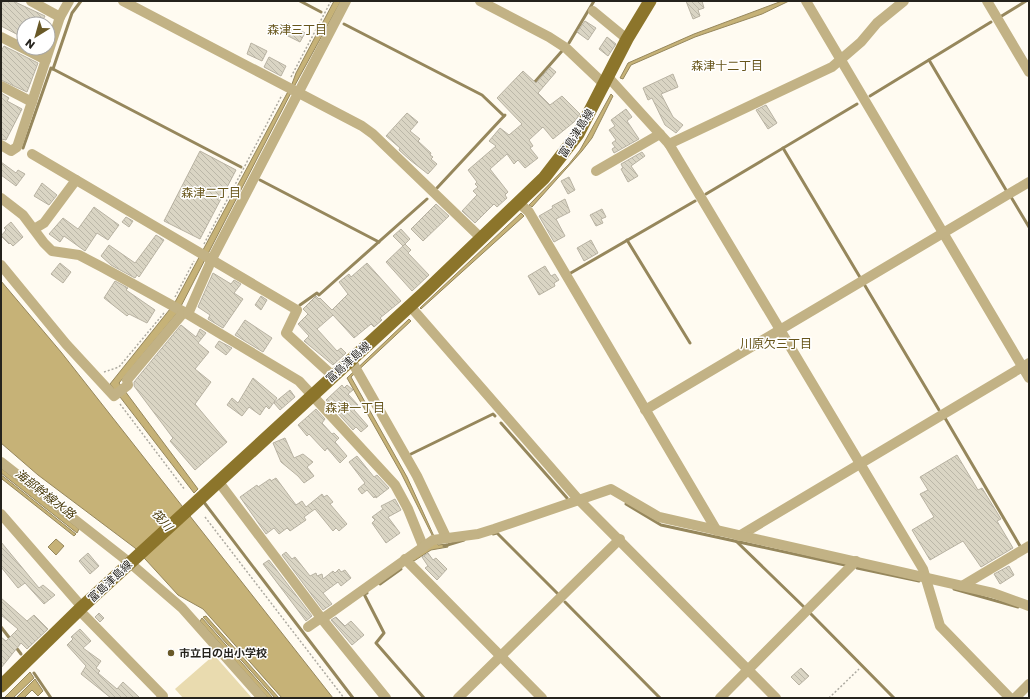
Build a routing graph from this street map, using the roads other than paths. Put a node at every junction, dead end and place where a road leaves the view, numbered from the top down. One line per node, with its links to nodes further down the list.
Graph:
1 (31, 1): 11 (street)
2 (70, 1): 11 (street)
3 (122, 1): 19 (street)
4 (346, 1): 19 (street)
5 (480, 1): 17 (street)
6 (650, 1): 13 (main road, 富島津島線)
7 (806, 1): 15 (street)
8 (904, 1): 15 (street)
9 (987, 1): 16 (street)
10 (593, 11): 13 (street)
11 (60, 17): 14 (street)
12 (1, 37): 14 (street)
13 (627, 39): 17 (main road, 富島津島線)
14 (46, 60): 20 (street)
15 (840, 61): 22 (street); 31 (street)
16 (1029, 72)
17 (607, 81): 21 (street); 29 (main road, 富島津島線)
18 (1, 86): 20 (street)
19 (292, 88): 32 (street); 33 (street)
20 (32, 102): 23 (street)
21 (660, 134): 22 (street); 25 (street)
22 (669, 144): 37 (street)
23 (1, 145)
24 (32, 154): 26 (street)
25 (596, 171)
26 (76, 180): 30 (street); 33 (street)
27 (1029, 182): 31 (street)
28 (1, 198): 30 (street)
29 (518, 202): 32 (main road, 富島津島線); 43 (street)
30 (34, 230): 36 (street)
31 (942, 233): 37 (street); 38 (street)
32 (481, 238): 35 (main road, 富島津島線)
33 (205, 256): 36 (street); 40 (street)
34 (1, 265): 36 (street)
35 (410, 306): 39 (main road, 富島津島線); 47 (street)
36 (179, 309): 42 (street)
37 (780, 329): 43 (street); 45 (street)
38 (1026, 365): 41 (street); 45 (street)
39 (355, 367): 40 (main road, 富島津島線); 51 (street)
40 (333, 376): 42 (main road, 富島津島線)
41 (1029, 378)
42 (312, 394): 46 (main road, 富島津島線); 53 (street)
43 (645, 410): 49 (street)
44 (1, 462): 55 (street)
45 (860, 464): 50 (street); 58 (street)
46 (218, 481): 55 (main road, 富島津島線); 62 (street)
47 (578, 499): 49 (street); 51 (street); 52 (street)
48 (1, 514): 61 (street)
49 (717, 531): 50 (street)
50 (739, 536): 57 (street)
51 (438, 539): 53 (street)
52 (620, 539): 64 (street); 65 (street)
53 (423, 546): 56 (street)
54 (1029, 546): 59 (street)
55 (134, 559): 61 (main road, 富島津島線); 69 (street)
56 (405, 559): 62 (street); 64 (street)
57 (856, 561): 58 (street); 65 (street)
58 (926, 578): 59 (street); 75 (street)
59 (962, 586): 60 (street)
60 (1029, 606)
61 (80, 609): 67 (main road, 富島津島線); 68 (street)
62 (322, 618): 63 (street); 70 (street)
63 (308, 627)
64 (501, 656): 71 (street); 72 (street)
65 (748, 670): 73 (street); 74 (street)
66 (1029, 684): 76 (street)
67 (1, 686)
68 (161, 698)
69 (262, 698)
70 (386, 698)
71 (458, 698)
72 (542, 698)
73 (720, 698)
74 (776, 698)
75 (1010, 698)
76 (1015, 698)

